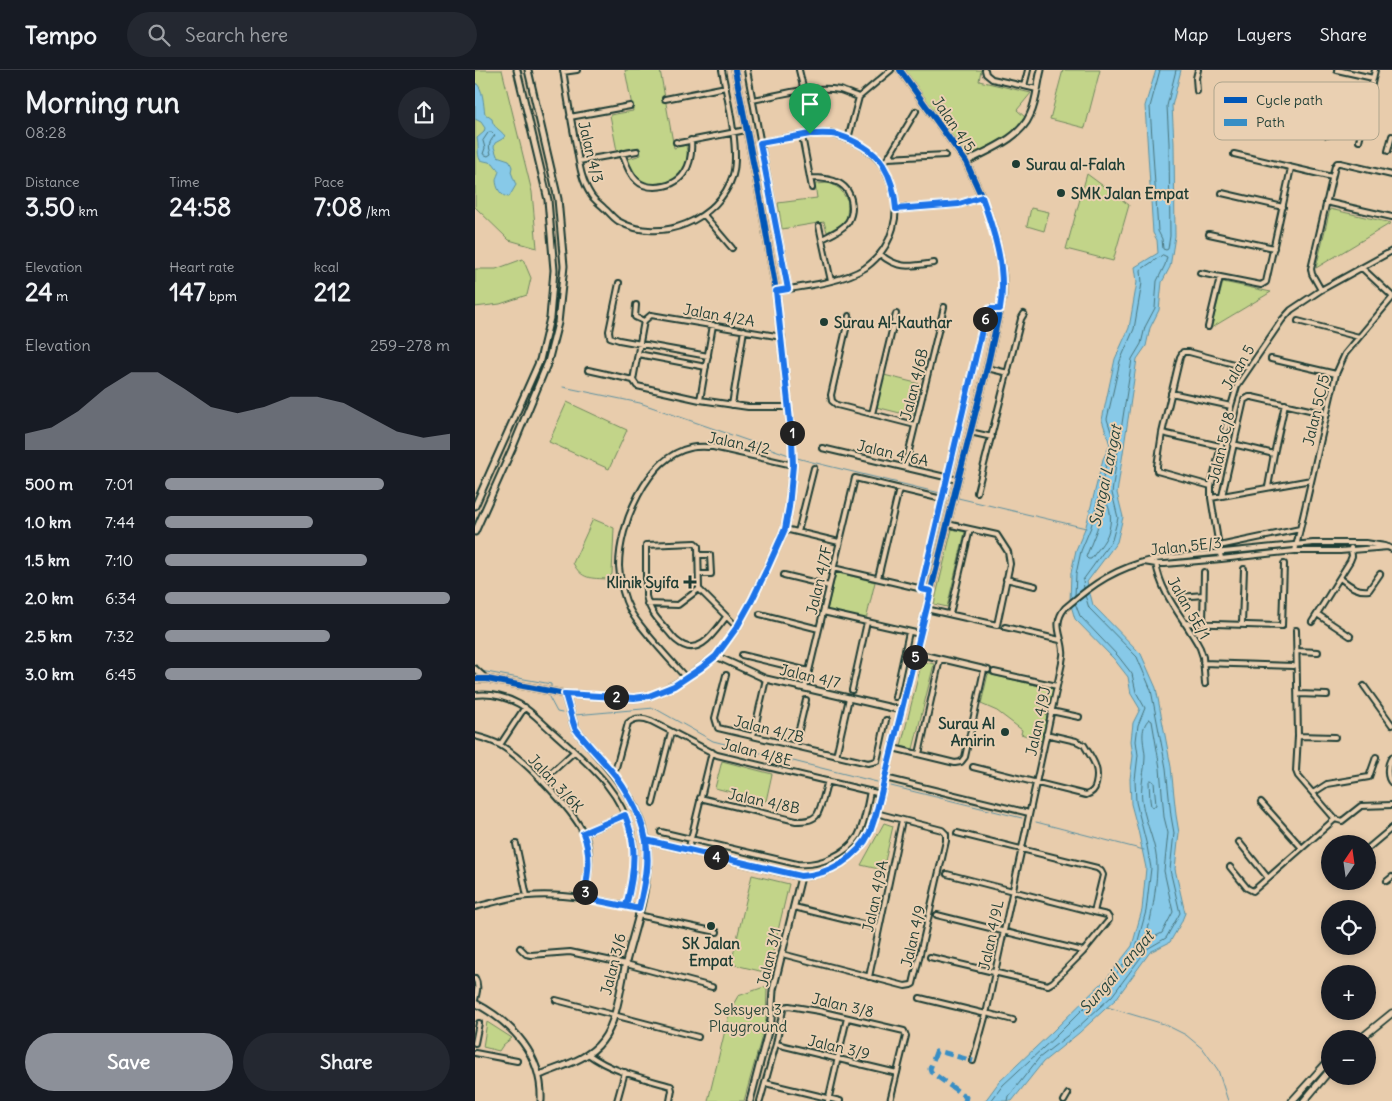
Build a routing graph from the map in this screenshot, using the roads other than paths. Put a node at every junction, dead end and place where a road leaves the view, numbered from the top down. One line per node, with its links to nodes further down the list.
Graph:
1 (517, 70): 111 (street)
2 (528, 70): 113 (street)
3 (577, 70): 16 (street)
4 (722, 70): 20 (street, Jalan 4/3)
5 (735, 70): 30 (street)
6 (747, 70): 26 (street)
7 (799, 70): 22 (street)
8 (891, 70): 24 (street)
9 (900, 70): 45 (street, Jalan 4/5)
10 (985, 70): 19 (street)
11 (1028, 70): 19 (street)
12 (1041, 70): 21 (street)
13 (1198, 70): 23 (street)
14 (1337, 70): 17 (street)
15 (1375, 70): 17 (street)
16 (563, 71): 29 (street, Jalan 4/3)
17 (1373, 78): 18 (street)
18 (1372, 82)
19 (1025, 86): 21 (street)
20 (726, 87): 25 (street); 31 (street, Jalan 4/3)
21 (1037, 89): 45 (street)
22 (803, 90): 24 (street); 26 (street)
23 (1197, 91)
24 (859, 97): 34 (street)
25 (665, 98)
26 (753, 100): 37 (street)
27 (630, 106): 29 (street)
28 (916, 111): 43 (street)
29 (570, 116): 44 (street, Jalan 4/3)
30 (746, 130): 31 (street); 74 (street)
31 (733, 132): 35 (street); 57 (street, Jalan 4/3)
32 (802, 136): 34 (street); 37 (street); 49 (street)
33 (1392, 136): 39 (street)
34 (848, 139): 46 (street)
35 (691, 140): 36 (street); 40 (street)
36 (675, 142)
37 (760, 143): 72 (street)
38 (637, 150): 40 (street)
39 (1388, 151)
40 (622, 153): 44 (street)
41 (1234, 154): 47 (street)
42 (945, 155): 43 (street)
43 (888, 158): 46 (street)
44 (579, 161): 57 (street, Jalan 4/3)
45 (966, 162): 53 (street, Jalan 4/5)
46 (882, 164): 56 (street)
47 (1291, 168): 50 (street); 55 (street)
48 (1392, 175): 50 (street)
49 (810, 178): 51 (street); 61 (street)
50 (1332, 178): 54 (street)
51 (812, 188)
52 (1222, 193): 55 (street)
53 (982, 197): 56 (street); 78 (street, Jalan 4/5)
54 (1326, 202): 58 (street); 73 (street)
55 (1283, 207): 63 (street)
56 (896, 209): 65 (street)
57 (704, 214): 62 (street)
58 (1392, 217)
59 (819, 226): 61 (street)
60 (1209, 234): 63 (street)
61 (823, 239): 70 (street)
62 (732, 248)
63 (1274, 248): 69 (street)
64 (1392, 251): 67 (street, Jalan 5)
65 (880, 254): 66 (street); 70 (street)
66 (934, 263)
67 (1362, 268): 73 (street, Jalan 5); 75 (street)
68 (1200, 273): 69 (street)
69 (1220, 277): 85 (street)
70 (831, 281): 72 (street)
71 (619, 282): 89 (street)
72 (788, 289): 74 (street)
73 (1321, 290): 95 (street, Jalan 5)
74 (776, 291): 87 (street)
75 (1392, 297): 88 (street, Jalan 5C/5)
76 (637, 305): 82 (street)
77 (944, 307): 108 (street, Jalan 4/6B)
78 (1000, 309): 94 (street, Jalan 4/5); 121 (street)
79 (896, 314): 106 (street)
80 (1024, 314): 97 (street)
81 (849, 316): 106 (street)
82 (644, 321): 84 (street, Jalan 4/2A); 89 (street)
83 (1298, 321): 88 (street)
84 (713, 326): 86 (street, Jalan 4/2A); 91 (street)
85 (1209, 327)
86 (744, 330): 87 (street, Jalan 4/2A); 103 (street)
87 (782, 337): 105 (street)
88 (1359, 337): 98 (street, Jalan 5C/5)
89 (640, 344): 90 (street); 91 (street)
90 (638, 354): 93 (street); 99 (street)
91 (708, 356): 93 (street)
92 (1271, 359): 98 (street)
93 (706, 367): 101 (street)
94 (987, 368): 97 (street); 109 (street, Jalan 4/5)
95 (1249, 368): 100 (street); 104 (street, Jalan 5)
96 (588, 370): 99 (street)
97 (1008, 373): 112 (street)
98 (1336, 374): 107 (street, Jalan 5C/5)
99 (633, 380): 101 (street)
100 (1171, 393): 104 (street); 110 (street)
101 (700, 400): 103 (street)
102 (1285, 404): 107 (street, Jalan 5C/8); 114 (street, Jalan 5C/8); 117 (street)
103 (732, 405): 105 (street)
104 (1231, 406): 115 (street, Jalan 5)
105 (789, 407): 118 (street)
106 (871, 414): 108 (street)
107 (1327, 414): 123 (street, Jalan 5C/5)
108 (915, 425): 119 (street, Jalan 4/6B)
109 (970, 432): 112 (street); 122 (street, Jalan 4/5)
110 (1162, 433): 115 (street); 124 (street)
111 (506, 438): 113 (street); 131 (street)
112 (992, 438): 127 (street)
113 (515, 442): 136 (street)
114 (1233, 444): 117 (street); 128 (street, Jalan 5C/8)
115 (1220, 446): 124 (street, Jalan 5)
116 (823, 448): 119 (street, Jalan 4/6A)
117 (1274, 454): 125 (street)
118 (793, 465): 133 (street); 203 (street, Jalan 4/2)
119 (905, 467): 121 (street, Jalan 4/6A)
120 (814, 468): 137 (street)
121 (947, 478): 122 (street, Jalan 4/6A); 130 (street)
122 (958, 480): 132 (street, Jalan 4/5)
123 (1311, 480): 125 (street); 135 (street, Jalan 5C/5)
124 (1211, 486): 129 (street, Jalan 5)
125 (1269, 487): 128 (street)
126 (899, 489): 130 (street); 138 (street, Jalan 4/7F); 161 (street)
127 (977, 492)
128 (1222, 496): 129 (street)
129 (1211, 498): 141 (street, Jalan 5)
130 (942, 499): 167 (street)
131 (475, 506)
132 (947, 524): 134 (street); 168 (street, Jalan 4/5)
133 (785, 529): 137 (street); 183 (street)
134 (970, 529): 163 (street); 175 (street)
135 (1300, 529): 139 (street, Jalan 5C/5); 141 (street)
136 (475, 532)
137 (799, 532): 138 (street)
138 (839, 542): 154 (street, Jalan 4/7F)
139 (1297, 544): 140 (street, Jalan 5E/3); 143 (street); 145 (street, Jalan 5E/3)
140 (1350, 544): 142 (street, Jalan 5E/3); 144 (street)
141 (1219, 546): 145 (street, Jalan 5)
142 (1390, 548): 144 (street, Jalan 5E/3)
143 (1295, 550): 144 (street, Jalan 5E/3); 148 (street, Jalan 5E/3)
144 (1351, 551): 162 (street)
145 (1220, 553): 147 (street, Jalan 5E/3); 148 (street, Jalan 5)
146 (698, 555): 158 (street); 158 (street); 171 (street)
147 (1155, 559): 149 (street, Jalan 5E/3); 151 (street, Jalan 5E/1)
148 (1221, 559): 152 (street, Jalan 5E/3)
149 (1142, 562): 150 (street, Jalan 5E/3); 190 (street, Jalan 4/9J)
150 (1149, 563): 151 (street, Jalan 5E/3); 156 (street, Jalan 5E/1)
151 (1156, 564): 152 (street, Jalan 5E/3); 156 (street, Jalan 5E/1)
152 (1165, 564): 156 (street, Jalan 5E/1)
153 (1284, 564): 182 (street)
154 (833, 568): 161 (street); 164 (street, Jalan 4/7F)
155 (1244, 569): 182 (street)
156 (1157, 572): 180 (street, Jalan 5E/1)
157 (1204, 572): 169 (street, Jalan 5E/3)
158 (699, 574): 166 (street)
159 (1380, 574): 162 (street)
160 (784, 575): 164 (street)
161 (878, 578): 167 (street)
162 (1340, 578): 176 (street)
163 (1006, 579): 165 (street); 175 (street)
164 (829, 586): 173 (street, Jalan 4/7F)
165 (1035, 586)
166 (699, 589): 171 (street); 177 (street)
167 (921, 589): 168 (street)
168 (931, 591): 172 (street, Jalan 4/5)
169 (1203, 595): 170 (street); 181 (street, Jalan 5E/3)
170 (1179, 597)
171 (647, 604): 177 (street)
172 (926, 609): 175 (street); 188 (street, Jalan 4/5)
173 (823, 612): 178 (street); 185 (street, Jalan 4/7F)
174 (760, 614): 185 (street)
175 (950, 614)
176 (1317, 614): 179 (street); 189 (street)
177 (726, 617): 183 (street)
178 (867, 622): 187 (street); 211 (street)
179 (1312, 622)
180 (1184, 623): 181 (street); 197 (street, Jalan 5E/1)
181 (1203, 623): 182 (street)
182 (1243, 624)
183 (737, 627): 195 (street)
184 (1005, 627): 190 (street)
185 (819, 629): 200 (street, Jalan 4/7F)
186 (1296, 630): 191 (street)
187 (909, 632): 188 (street); 216 (street)
188 (920, 634): 193 (street, Jalan 4/5)
189 (1350, 636)
190 (1060, 640): 208 (street, Jalan 4/9J)
191 (1297, 651): 192 (street); 214 (street)
192 (1318, 652)
193 (916, 654): 196 (street); 220 (street, Jalan 4/5)
194 (742, 655): 200 (street)
195 (716, 656): 203 (street); 206 (street, Jalan 4/7)
196 (940, 659): 236 (street); 236 (street)
197 (1203, 663): 198 (street); 207 (street, Jalan 5E/1)
198 (1293, 666)
199 (475, 670): 205 (street)
200 (809, 672): 210 (street, Jalan 4/7F)
201 (994, 672): 208 (street)
202 (726, 675): 228 (street, Jalan 4/7B)
203 (686, 678): 213 (street)
204 (475, 679): 205 (street)
205 (487, 679): 213 (street)
206 (767, 679): 210 (street, Jalan 4/7); 228 (street)
207 (1205, 684)
208 (1057, 686): 221 (street, Jalan 4/9J)
209 (1364, 686): 224 (street)
210 (805, 688): 217 (street, Jalan 4/7)
211 (851, 690)
212 (475, 694): 219 (street)
213 (565, 694): 241 (street, Jalan 3/6)
214 (1298, 694): 215 (street); 229 (street)
215 (1327, 694)
216 (895, 697)
217 (849, 698): 220 (street, Jalan 4/7); 237 (street)
218 (805, 700): 232 (street)
219 (525, 707): 231 (street); 234 (street)
220 (901, 710): 233 (street, Jalan 4/5)
221 (1051, 711): 222 (street); 226 (street, Jalan 4/9J)
222 (1079, 717)
223 (886, 720): 237 (street, Jalan 4/7B)
224 (1392, 726)
225 (671, 732): 235 (street, Jalan 4/8E); 241 (street, Jalan 4/8E); 252 (street)
226 (1046, 734): 245 (street, Jalan 4/9J); 245 (street)
227 (475, 736): 231 (street, Jalan 3/6K)
228 (753, 736): 232 (street, Jalan 4/7B)
229 (1299, 736): 230 (street); 248 (street)
230 (1335, 737)
231 (500, 745): 243 (street, Jalan 3/6K)
232 (795, 746): 237 (street, Jalan 4/7B)
233 (893, 748): 236 (street); 242 (street, Jalan 4/5)
234 (574, 752): 243 (street); 256 (street)
235 (712, 752): 244 (street, Jalan 4/8E); 250 (street)
236 (919, 754)
237 (835, 756)
238 (1376, 757): 248 (street)
239 (1392, 757): 246 (street)
240 (973, 767): 245 (street)
241 (615, 775): 264 (street, Jalan 3/6)
242 (885, 778): 249 (street, Jalan 4/5); 254 (street)
243 (542, 781): 261 (street, Jalan 3/6K)
244 (827, 781): 247 (street, Jalan 4/8E); 250 (street, Jalan 4/8B)
245 (1036, 782): 254 (street, Jalan 4/9J)
246 (1392, 783)
247 (870, 791): 249 (street, Jalan 4/8E); 263 (street)
248 (1313, 793): 257 (street)
249 (881, 794): 255 (street, Jalan 4/5)
250 (700, 798): 263 (street)
251 (1261, 802): 268 (street)
252 (653, 803)
253 (1392, 805): 257 (street)
254 (1030, 810): 269 (street, Jalan 4/9L)
255 (876, 814): 258 (street, Jalan 4/9); 273 (street, Jalan 4/5)
256 (625, 815): 261 (street); 280 (street)
257 (1335, 819): 268 (street)
258 (902, 820): 286 (street, Jalan 4/9A); 295 (street, Jalan 4/9)
259 (1392, 828): 265 (street)
260 (661, 832): 263 (street)
261 (583, 833): 279 (street, Jalan 3/6K)
262 (957, 833): 269 (street)
263 (691, 839): 270 (street)
264 (646, 840): 270 (street, Jalan 4/5); 283 (street, Jalan 3/6)
265 (1376, 841)
266 (1239, 842): 275 (street)
267 (516, 844): 278 (street)
268 (1302, 848): 275 (street)
269 (1021, 849): 277 (street, Jalan 4/9L); 284 (street)
270 (688, 851): 273 (street, Jalan 4/5)
271 (1230, 867): 275 (street)
272 (947, 874): 277 (street)
273 (801, 876): 281 (street, Jalan 3/1)
274 (1392, 877): 276 (street)
275 (1268, 878)
276 (1387, 881)
277 (1012, 891): 284 (street); 287 (street, Jalan 4/9L)
278 (527, 896): 279 (street); 282 (street)
279 (584, 898): 280 (street)
280 (626, 906): 283 (street)
281 (794, 907): 286 (street); 291 (street, Jalan 3/1)
282 (475, 908)
283 (639, 912): 288 (street); 293 (street, Jalan 3/6)
284 (1095, 912): 290 (street)
285 (937, 915): 287 (street)
286 (879, 928): 295 (street, Jalan 4/9A)
287 (1004, 931): 290 (street); 294 (street, Jalan 4/9L)
288 (717, 932)
289 (520, 948): 293 (street)
290 (1083, 952): 294 (street)
291 (782, 954): 295 (street, Jalan 4/9); 327 (street, Jalan 3/1)
292 (930, 957): 294 (street)
293 (626, 964): 297 (street); 303 (street, Jalan 3/6)
294 (995, 972): 302 (street, Jalan 4/9L)
295 (869, 977)
296 (475, 978): 300 (street)
297 (712, 987)
298 (920, 998): 302 (street)
299 (556, 1000): 303 (street)
300 (475, 1002): 319 (street)
301 (1392, 1013): 307 (main road)
302 (986, 1014): 305 (street); 315 (street, Jalan 4/9L)
303 (614, 1016): 308 (street); 312 (street, Jalan 3/6)
304 (847, 1018): 310 (street, Jalan 3/8); 313 (street); 318 (street, Jalan 3/8)
305 (1013, 1020)
306 (479, 1023): 309 (street)
307 (1371, 1030)
308 (698, 1037)
309 (475, 1043)
310 (776, 1044): 313 (street, Jalan 3/9); 321 (street, Jalan 3/8)
311 (475, 1053): 314 (street)
312 (588, 1054): 317 (street); 319 (street, Jalan 3/6)
313 (838, 1058): 318 (street, Jalan 3/9); 323 (street)
314 (517, 1061)
315 (973, 1061)
316 (1321, 1068): 332 (main road)
317 (625, 1072): 325 (street); 326 (street)
318 (897, 1072): 330 (street)
319 (539, 1075): 324 (street)
320 (1321, 1081): 333 (main road)
321 (765, 1084): 323 (street); 328 (street, Jalan 3/8)
322 (1068, 1094): 331 (street)
323 (828, 1100): 329 (street)
324 (541, 1101)
325 (617, 1101)
326 (670, 1101)
327 (750, 1101)
328 (760, 1101)
329 (840, 1101)
330 (891, 1101)
331 (1064, 1101)
332 (1292, 1101)
333 (1304, 1101)

